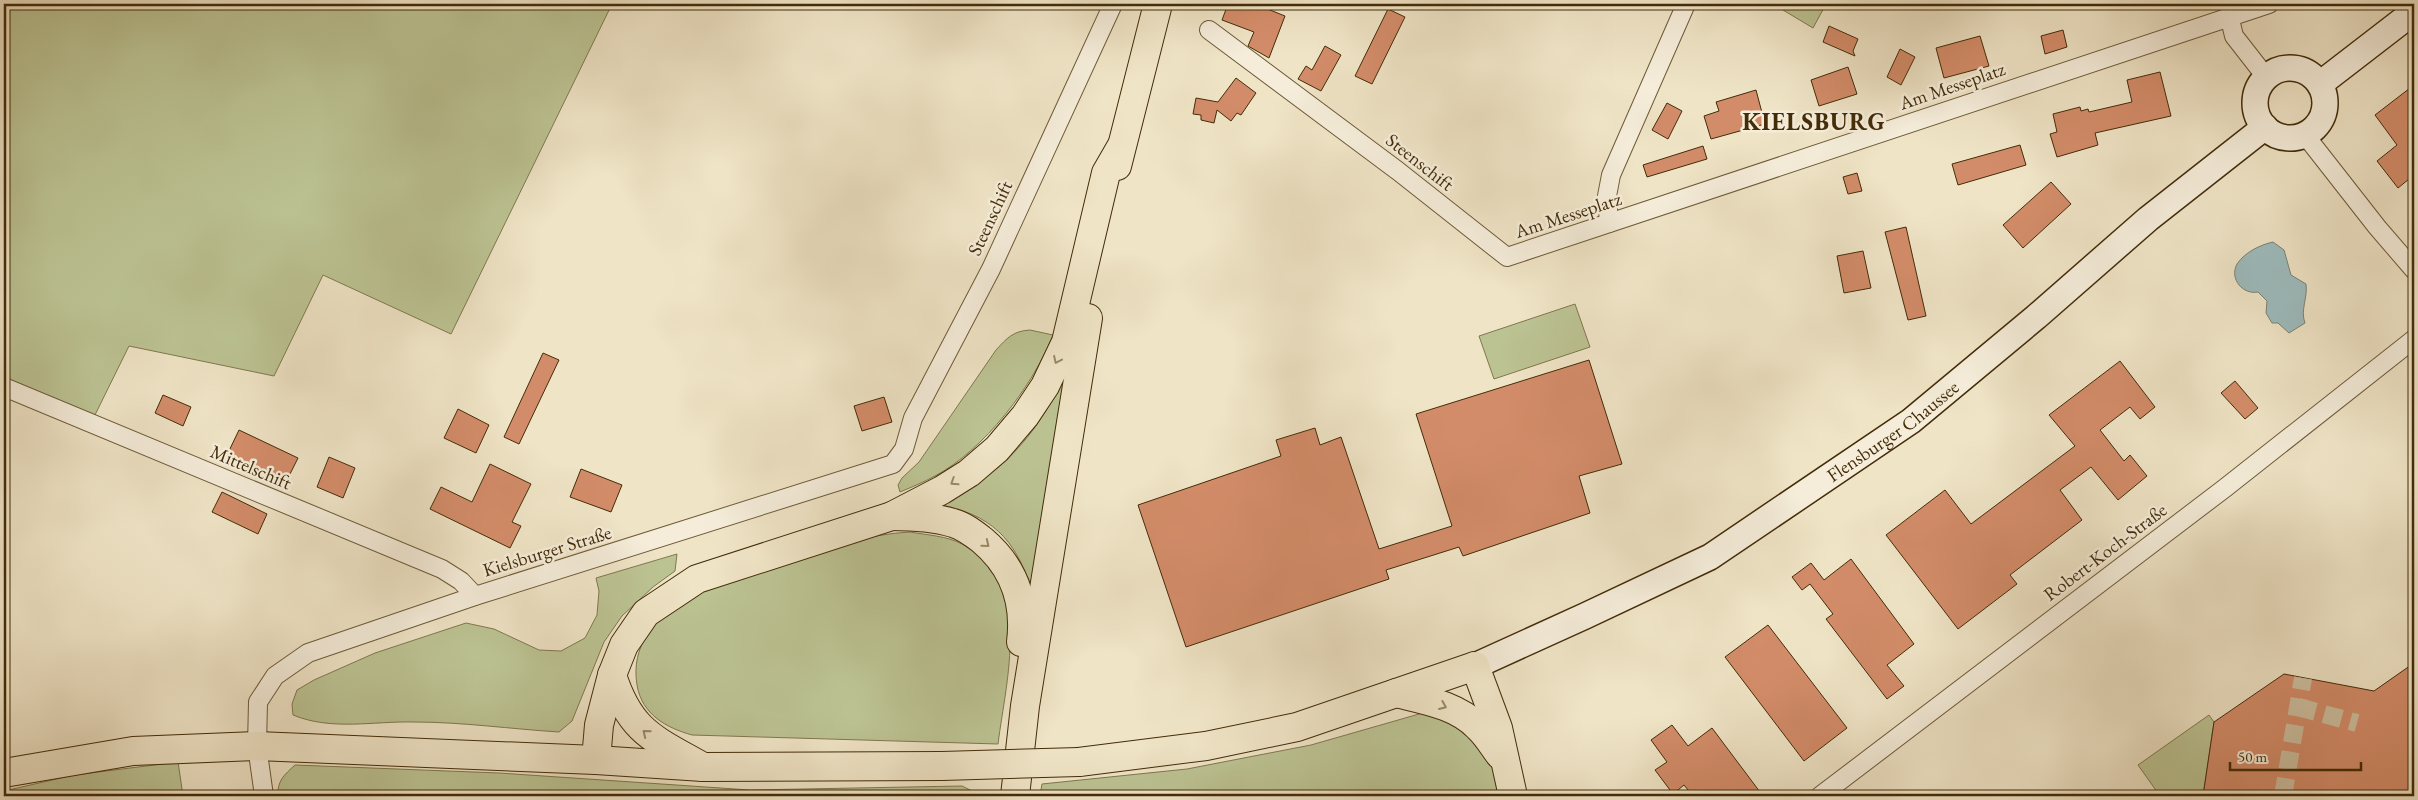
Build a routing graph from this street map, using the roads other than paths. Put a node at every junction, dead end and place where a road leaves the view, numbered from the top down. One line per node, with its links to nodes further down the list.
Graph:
1 (1113, 4): 18 (street, Steenschift)
2 (1158, 4): 12 (main road)
3 (1686, 4): 13 (street)
4 (2269, 4): 5 (street, Am Messeplatz)
5 (2231, 10): 8 (street); 13 (street, Am Messeplatz)
6 (2414, 14): 9 (main road)
7 (1209, 30): 14 (street, Steenschift)
8 (2266, 77): 9 (main road); 10 (main road)
9 (2320, 84): 11 (main road)
10 (2265, 128): 11 (main road); 21 (main road, Flensburger Chaussee)
11 (2305, 135): 15 (street)
12 (1121, 147): 19 (main road, one-way to 19); 24 (main road)
13 (1610, 223): 14 (street, Am Messeplatz)
14 (1507, 257)
15 (2414, 270)
16 (2414, 339): 35 (street, Robert-Koch-Straße)
17 (4, 387): 20 (street, Mittelschift)
18 (904, 449): 20 (street, Kielsburger Straße)
19 (892, 516): 22 (main road); 25 (main road, one-way to 25)
20 (476, 596): 26 (street, Kielsburger Straße)
21 (1475, 666): 23 (main road); 28 (main road)
22 (612, 675): 27 (main road); 29 (main road, one-way to 22)
23 (1396, 693): 28 (main road, one-way to 28); 29 (main road, bridge)
24 (1025, 706): 25 (main road); 33 (main road)
25 (1021, 738): 32 (main road)
26 (257, 746): 27 (main road); 30 (main road); 31 (street, Kielsburger Straße)
27 (596, 760): 29 (main road)
28 (1506, 762): 34 (main road)
29 (703, 767)
30 (4, 773)
31 (264, 796)
32 (1015, 796)
33 (1032, 796)
34 (1513, 796)
35 (1820, 796)

